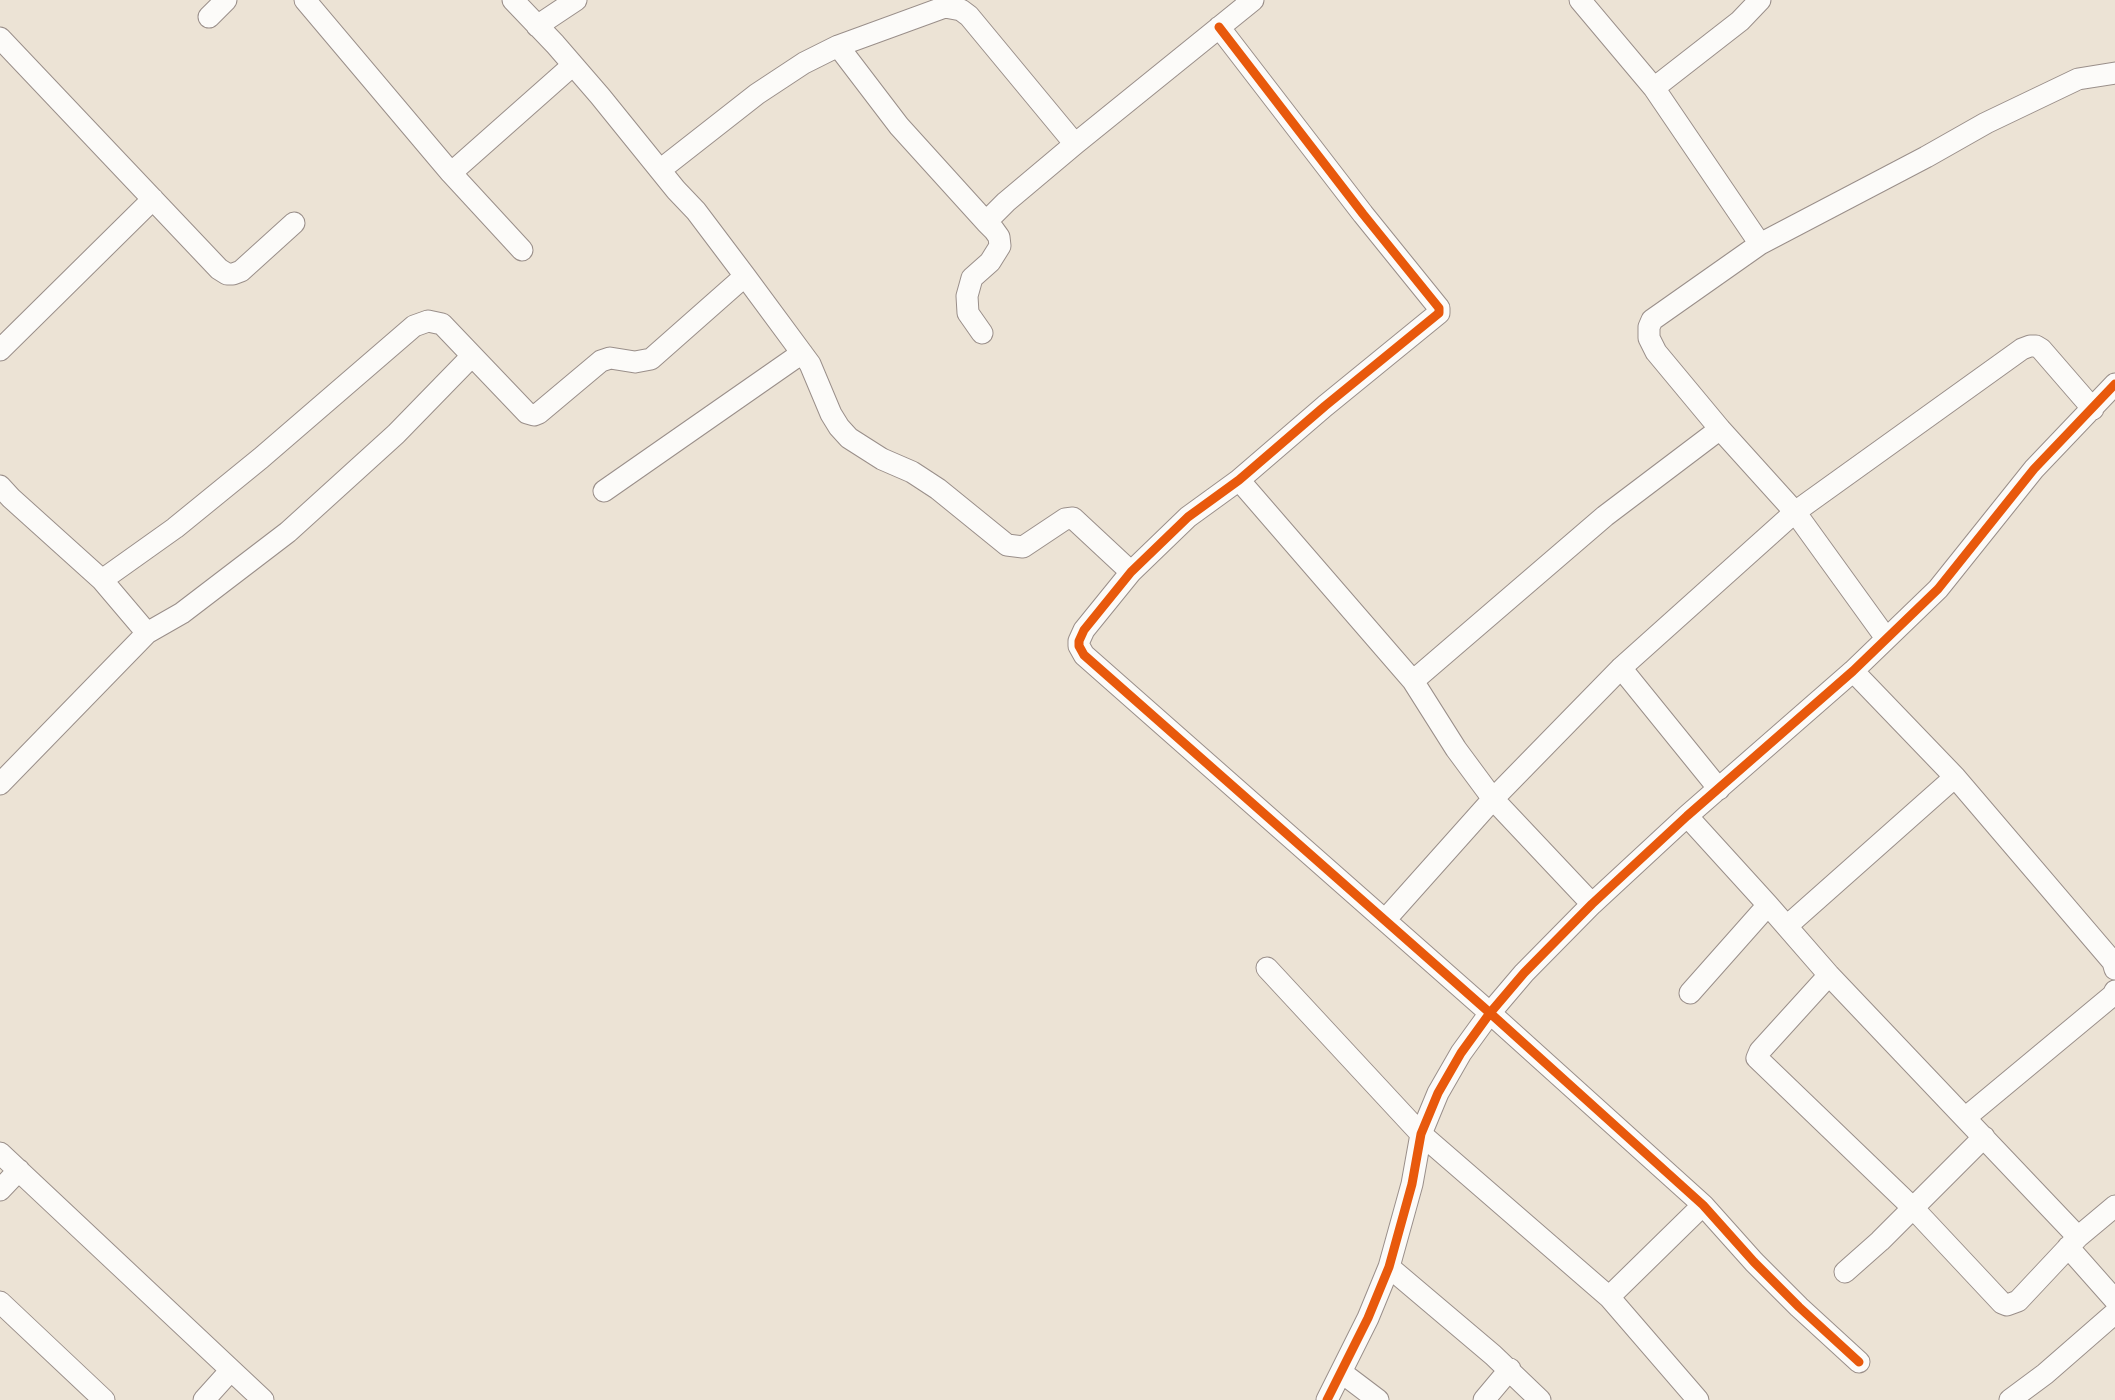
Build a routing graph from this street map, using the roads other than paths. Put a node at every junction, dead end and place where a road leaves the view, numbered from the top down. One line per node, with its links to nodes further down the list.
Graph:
1 (226, 0): 8 (street)
2 (305, 0): 18 (street)
3 (513, 0): 9 (street)
4 (576, 0): 9 (street)
5 (1253, 0): 10 (street)
6 (1580, 0): 15 (street)
7 (1760, 0): 15 (street)
8 (209, 17)
9 (537, 26): 13 (street)
10 (1219, 27): 16 (street); 32 (street)
11 (0, 38): 19 (street)
12 (838, 46): 16 (street); 17 (street); 20 (street)
13 (573, 65): 17 (street); 18 (street)
14 (2115, 73): 22 (street)
15 (1654, 88): 22 (street)
16 (1075, 144): 20 (street)
17 (660, 170): 24 (street)
18 (451, 173): 23 (street)
19 (153, 200): 21 (street); 26 (street)
20 (986, 222): 25 (street)
21 (294, 223)
22 (1760, 244): 31 (street)
23 (522, 250)
24 (745, 276): 27 (street); 28 (street)
25 (982, 333)
26 (0, 350)
27 (802, 352): 34 (street); 36 (street)
28 (471, 357): 37 (street); 38 (street)
29 (2115, 384): 30 (street)
30 (2093, 409): 35 (street); 39 (street)
31 (1720, 429): 35 (street); 42 (street)
32 (1239, 480): 36 (street); 42 (street)
33 (0, 486): 37 (street)
34 (604, 491)
35 (1795, 512): 39 (street); 40 (street)
36 (1131, 572): 50 (street)
37 (102, 580): 38 (street)
38 (147, 633): 43 (street)
39 (1886, 638): 41 (street)
40 (1621, 668): 45 (street); 46 (street)
41 (1853, 671): 44 (street); 45 (street)
42 (1413, 681): 46 (street)
43 (2, 777)
44 (1955, 777): 51 (street); 53 (street)
45 (1719, 789): 47 (street)
46 (1493, 799): 48 (street); 50 (street)
47 (1687, 816): 48 (street); 49 (street)
48 (1592, 904): 57 (street)
49 (1768, 905): 51 (street); 56 (street)
50 (1385, 920): 57 (street)
51 (1787, 926): 54 (street)
52 (1267, 968): 59 (street)
53 (2115, 969)
54 (1828, 975): 58 (street); 66 (street)
55 (2115, 991): 58 (street)
56 (1690, 993)
57 (1490, 1013): 59 (street); 64 (street)
58 (1965, 1118): 60 (street)
59 (1421, 1134): 68 (street); 70 (street)
60 (1984, 1137): 66 (street); 67 (street)
61 (0, 1153): 62 (street)
62 (19, 1170): 63 (street); 76 (street)
63 (0, 1190)
64 (1704, 1204): 70 (street); 74 (street)
65 (2115, 1206): 67 (street)
66 (1913, 1209): 67 (street); 69 (street)
67 (2073, 1242): 71 (street)
68 (1389, 1267): 75 (street); 77 (street)
69 (1845, 1272)
70 (1609, 1297): 85 (street)
71 (2115, 1300)
72 (0, 1302): 78 (street)
73 (2115, 1313): 86 (street)
74 (1859, 1362)
75 (1510, 1369): 83 (street); 84 (street)
76 (231, 1370): 79 (street); 80 (street)
77 (1341, 1372): 81 (street); 82 (street)
78 (104, 1400)
79 (204, 1400)
80 (263, 1400)
81 (1327, 1400)
82 (1378, 1400)
83 (1484, 1400)
84 (1540, 1400)
85 (1698, 1400)
86 (2010, 1400)

